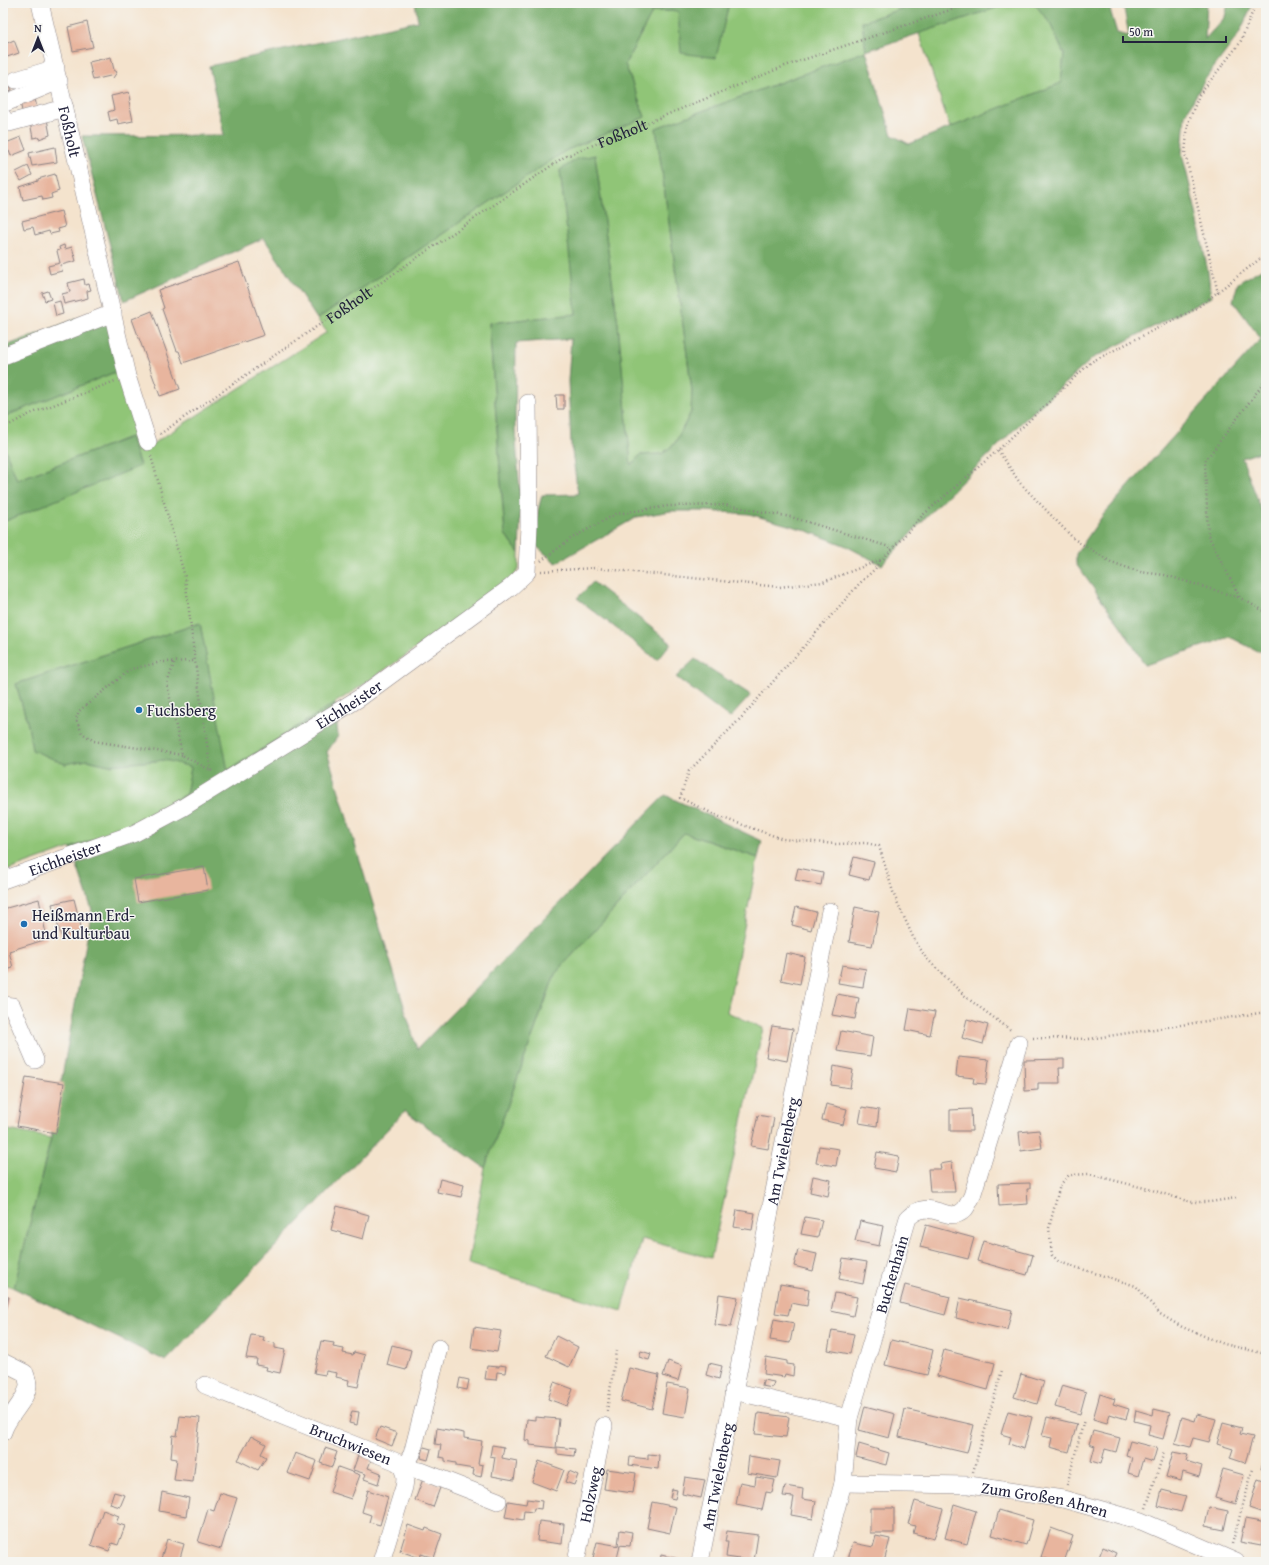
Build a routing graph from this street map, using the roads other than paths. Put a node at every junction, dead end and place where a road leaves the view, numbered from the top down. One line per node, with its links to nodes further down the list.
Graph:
1 (40, 3): 2 (street, Foßholt)
2 (57, 74): 3 (street); 4 (street); 5 (street, Foßholt)
3 (16, 80)
4 (3, 104)
5 (65, 108): 6 (street); 7 (street, Foßholt)
6 (3, 117)
7 (113, 313): 8 (street); 10 (street, Foßholt)
8 (3, 356)
9 (528, 403): 11 (street, Eichheister)
10 (148, 442)
11 (3, 880)
12 (830, 911): 19 (street, Am Twielenberg)
13 (3, 1005): 15 (street)
14 (1020, 1040): 20 (street, Buchenhain)
15 (35, 1060)
16 (439, 1348): 23 (street)
17 (3, 1362): 22 (street)
18 (205, 1385): 23 (street, Bruchwiesen)
19 (733, 1391): 20 (street); 29 (street, Am Twielenberg)
20 (849, 1418): 24 (street, Buchenhain)
21 (604, 1426): 28 (street, Holzweg)
22 (3, 1432)
23 (403, 1469): 25 (street); 27 (street, Bruchwiesen)
24 (843, 1483): 26 (street, Zum Großen Ahren); 30 (street, Buchenhain)
25 (498, 1501)
26 (1232, 1560)
27 (381, 1562)
28 (576, 1562)
29 (700, 1562)
30 (822, 1562)

